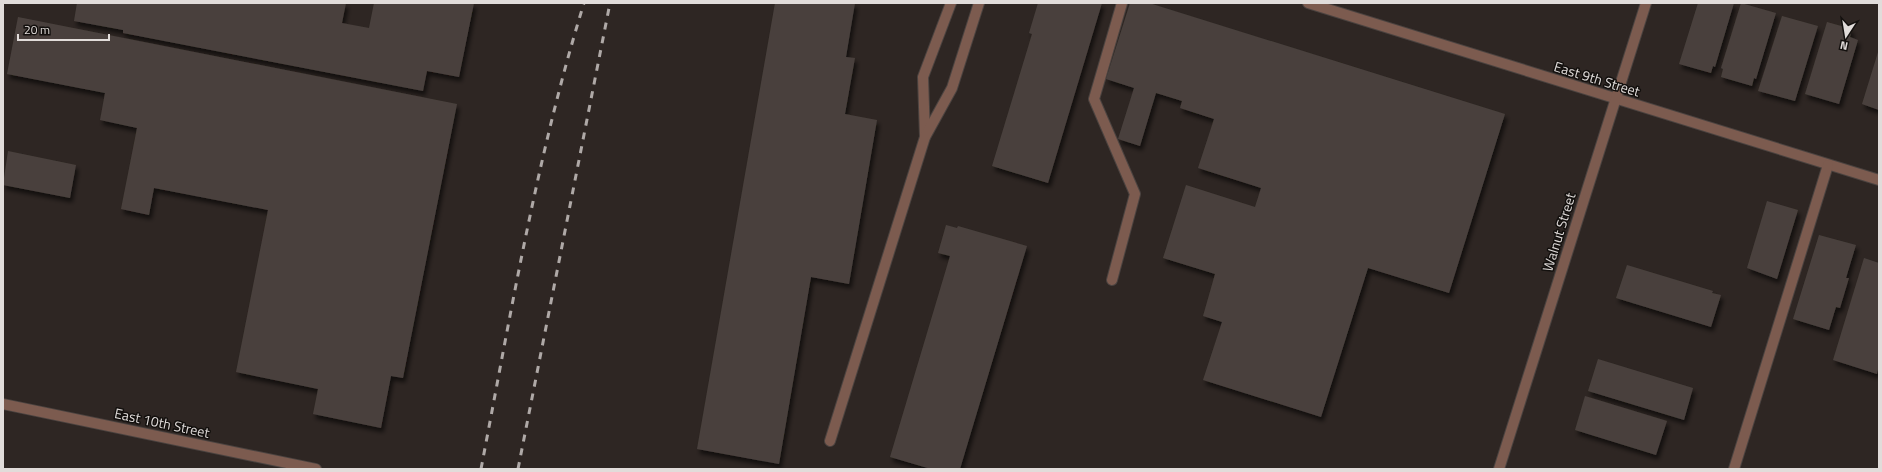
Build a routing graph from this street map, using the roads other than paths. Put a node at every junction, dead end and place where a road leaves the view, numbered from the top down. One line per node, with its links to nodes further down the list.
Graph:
1 (951, 3): 7 (street)
2 (979, 3): 7 (street)
3 (1122, 3): 10 (street)
4 (1308, 3): 6 (street, East 9th Street)
5 (1646, 3): 6 (street, Walnut Street)
6 (1616, 99): 8 (street, East 9th Street); 14 (street, Walnut Street)
7 (925, 137): 12 (street)
8 (1828, 164): 9 (street, East 9th Street); 15 (street)
9 (1879, 180)
10 (1112, 280)
11 (3, 404): 13 (street, East 10th Street)
12 (830, 441)
13 (316, 469)
14 (1499, 469)
15 (1735, 469)

